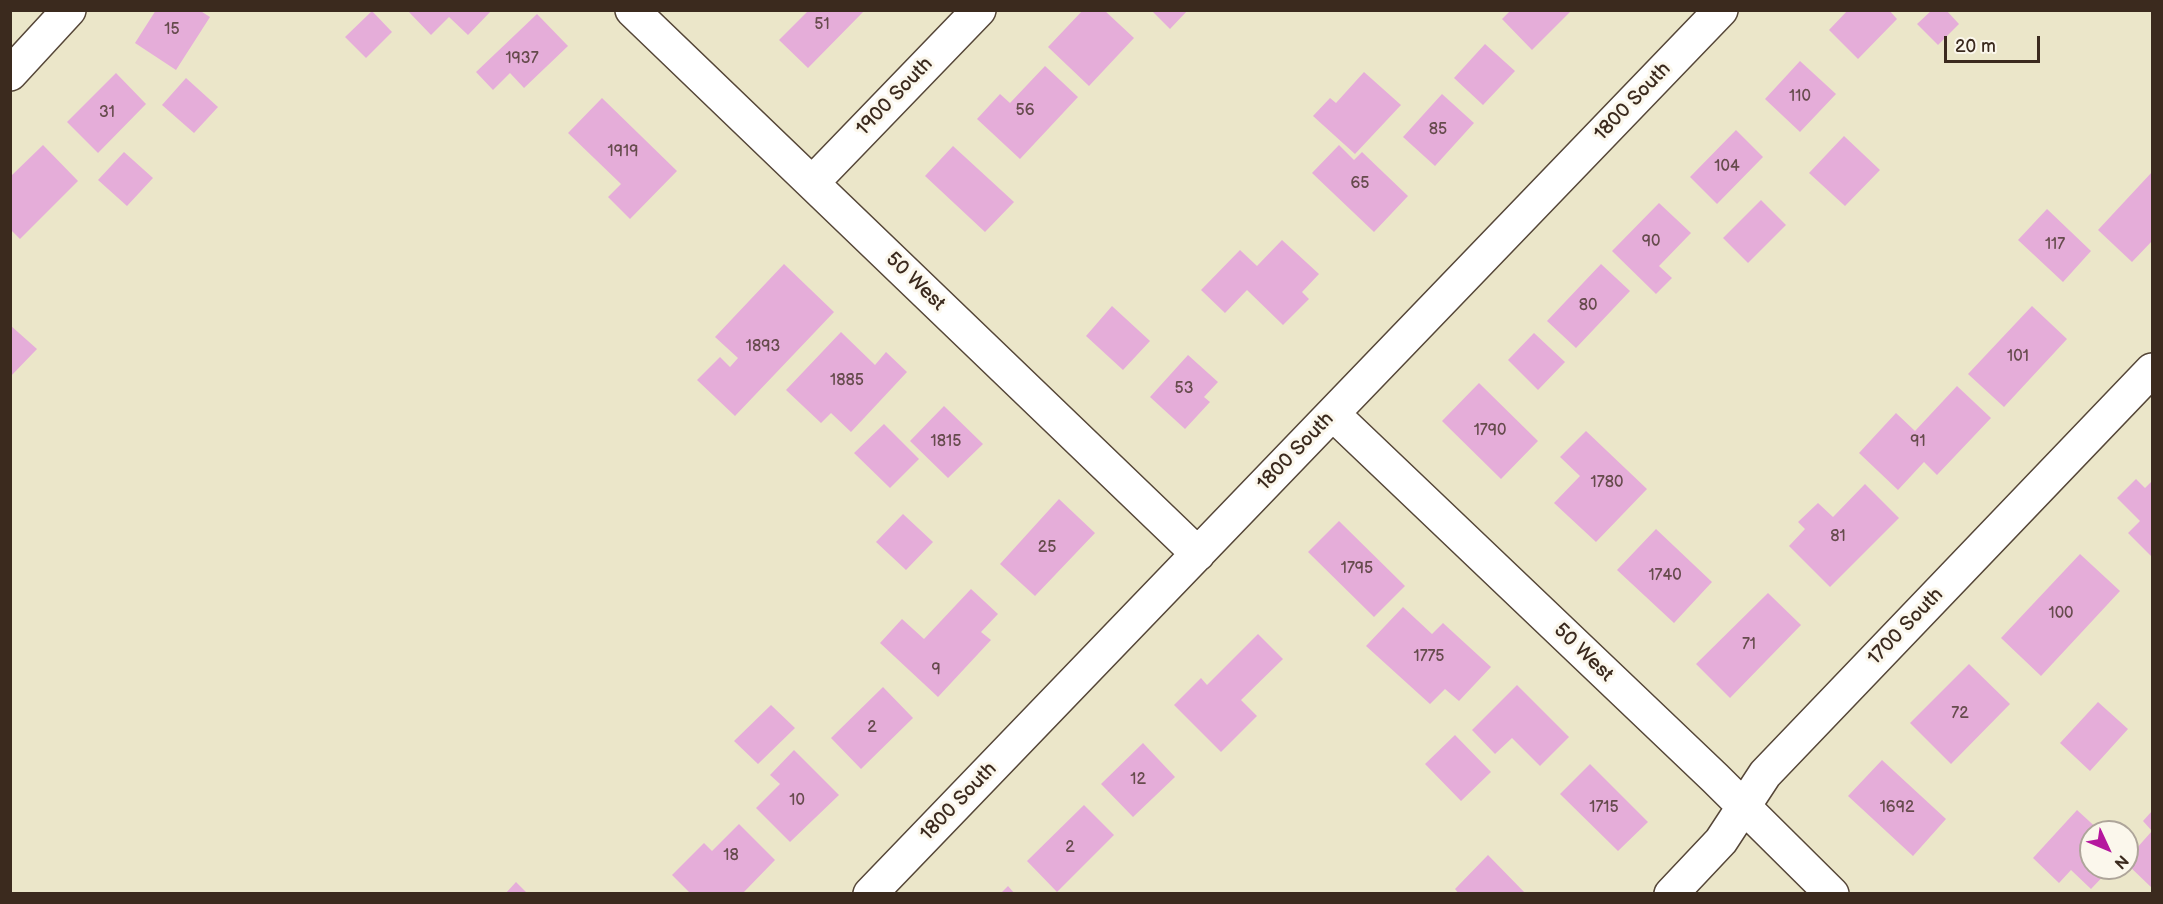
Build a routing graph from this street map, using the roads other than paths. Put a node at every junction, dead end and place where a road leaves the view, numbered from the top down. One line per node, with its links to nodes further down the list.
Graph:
1 (69, 10): 5 (street)
2 (632, 10): 6 (street, 50 West)
3 (979, 10): 6 (street, 1900 South)
4 (1722, 10): 8 (street, 1800 South)
5 (10, 74)
6 (812, 183): 9 (street, 50 West)
7 (2152, 370): 10 (street, 1700 South)
8 (1333, 414): 9 (street, 1800 South); 10 (street, 50 West)
9 (1198, 554): 11 (street, 1800 South)
10 (1744, 807): 12 (street, 1700 South); 13 (street, 50 West)
11 (870, 894)
12 (1671, 894)
13 (1832, 894)

